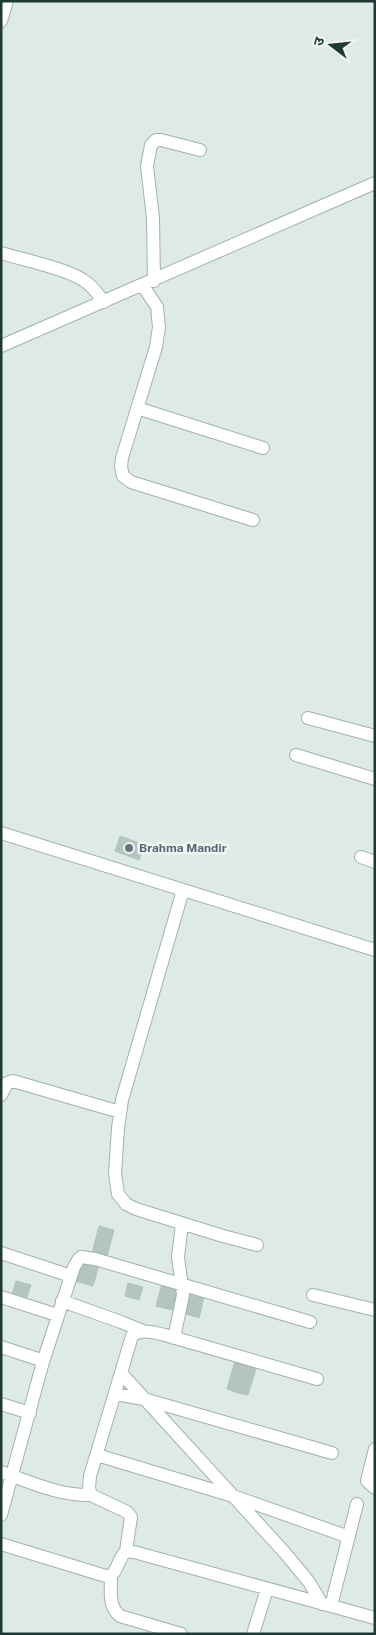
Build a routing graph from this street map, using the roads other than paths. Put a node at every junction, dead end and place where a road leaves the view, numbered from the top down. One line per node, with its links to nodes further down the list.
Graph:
1 (5, 4): 2 (street)
2 (1, 21)
3 (200, 150): 6 (street)
4 (375, 183): 6 (street)
5 (1, 253): 7 (street)
6 (148, 283): 7 (street); 9 (street)
7 (104, 302): 8 (street)
8 (1, 346)
9 (137, 408): 10 (street); 11 (street)
10 (263, 448)
11 (253, 520)
12 (308, 718): 13 (street)
13 (375, 736)
14 (296, 755): 15 (street)
15 (375, 779)
16 (1, 833): 19 (street)
17 (362, 857): 18 (street)
18 (375, 862)
19 (183, 890): 20 (street); 22 (street)
20 (375, 950)
21 (1, 1094): 22 (street)
22 (120, 1112): 23 (street)
23 (182, 1224): 24 (street); 27 (street)
24 (257, 1245)
25 (1, 1254): 26 (street)
26 (71, 1276): 27 (street); 30 (street)
27 (182, 1284): 33 (street); 35 (street)
28 (313, 1295): 31 (street)
29 (1, 1297): 32 (street)
30 (62, 1301): 32 (street); 34 (street)
31 (375, 1310)
32 (57, 1314): 37 (street)
33 (310, 1322)
34 (143, 1331): 35 (street); 38 (street)
35 (174, 1338): 39 (street)
36 (1, 1347): 37 (street)
37 (43, 1362): 43 (street)
38 (121, 1373): 40 (street); 41 (street)
39 (317, 1379)
40 (115, 1394): 41 (street); 46 (street)
41 (144, 1399): 45 (street); 50 (street)
42 (1, 1404): 43 (street)
43 (30, 1413): 47 (street)
44 (375, 1450): 48 (street)
45 (332, 1453)
46 (97, 1455): 49 (street); 50 (street)
47 (7, 1474): 49 (street); 52 (street)
48 (375, 1488)
49 (91, 1495): 55 (street)
50 (232, 1496): 53 (street); 58 (street)
51 (357, 1504): 53 (street)
52 (1, 1515)
53 (349, 1537): 58 (street)
54 (1, 1544): 56 (street)
55 (126, 1551): 56 (street); 57 (street)
56 (111, 1577): 60 (street)
57 (267, 1589): 58 (street); 61 (street)
58 (326, 1605): 59 (street)
59 (375, 1618)
60 (181, 1634)
61 (253, 1634)

